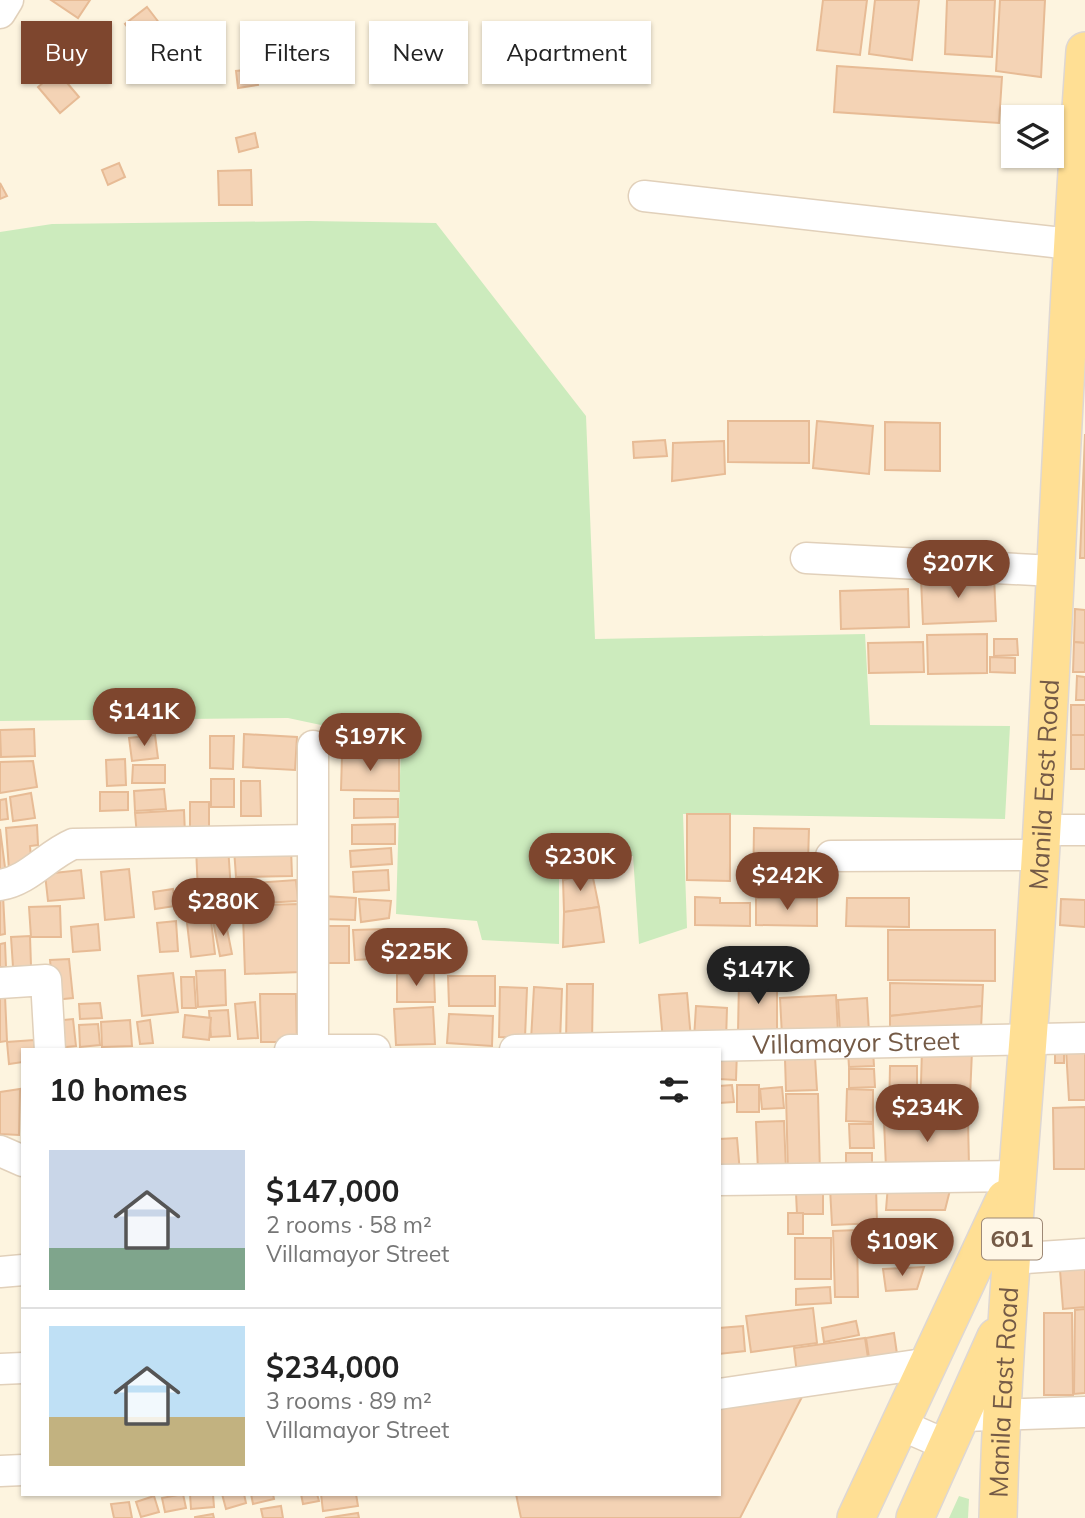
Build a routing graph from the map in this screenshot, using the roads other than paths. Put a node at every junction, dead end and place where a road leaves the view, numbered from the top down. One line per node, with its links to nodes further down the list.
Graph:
1 (8, 0): 2 (street)
2 (0, 13)
3 (1085, 51): 5 (main road, Manila East Road / 601)
4 (644, 196): 5 (street)
5 (1076, 225): 7 (main road, Manila East Road / 601)
6 (806, 558): 7 (street)
7 (1054, 571): 11 (main road, Manila East Road / 601)
8 (313, 746): 10 (street)
9 (1085, 830): 11 (street)
10 (312, 840): 13 (street); 18 (street)
11 (1039, 843): 12 (street); 15 (main road, Manila East Road / 601)
12 (831, 856)
13 (0, 885)
14 (0, 983): 17 (street)
15 (1028, 1038): 16 (street, Villamayor Street); 19 (street, Villamayor Street); 22 (main road, Manila East Road / 601)
16 (1085, 1038)
17 (50, 1048)
18 (313, 1048)
19 (600, 1048)
20 (0, 1151): 21 (street)
21 (21, 1160)
22 (1016, 1176): 23 (street); 25 (main road, Manila East Road / 601); 29 (main road)
23 (721, 1180)
24 (1085, 1254): 25 (street)
25 (1010, 1259): 28 (main road, Manila East Road / 601)
26 (21, 1270): 27 (street)
27 (0, 1272)
28 (1007, 1301): 34 (main road, Manila East Road / 601); 36 (main road)
29 (930, 1363): 32 (street); 35 (main road)
30 (21, 1368): 31 (street)
31 (0, 1369)
32 (721, 1394)
33 (1085, 1412): 34 (street)
34 (1001, 1416): 36 (street); 41 (main road, Manila East Road / 601)
35 (901, 1425): 36 (street); 39 (main road)
36 (956, 1431): 40 (main road)
37 (21, 1470): 38 (street)
38 (0, 1471)
39 (856, 1518)
40 (915, 1518)
41 (998, 1518)

